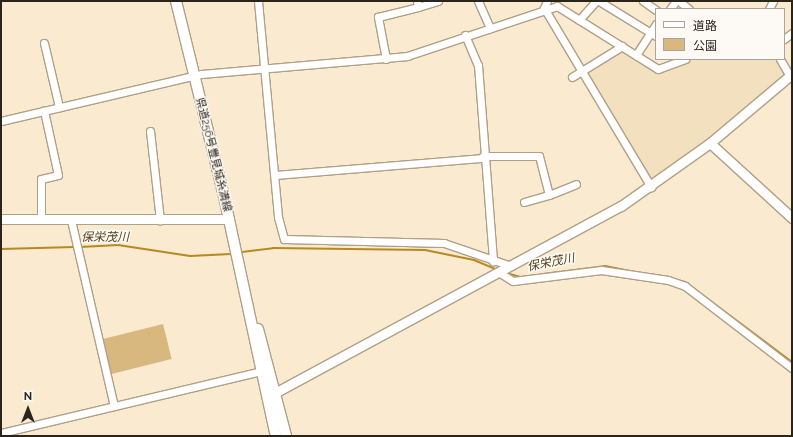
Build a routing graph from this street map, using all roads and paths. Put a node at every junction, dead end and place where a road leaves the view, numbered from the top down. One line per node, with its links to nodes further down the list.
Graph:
1 (176, 1): 27 (main road, 県道256号豊見城糸満線)
2 (258, 1): 25 (street)
3 (438, 1): 9 (street)
4 (478, 1): 15 (street)
5 (596, 1): 13 (street)
6 (599, 1): 16 (street)
7 (643, 1): 12 (street)
8 (678, 1): 11 (street)
9 (417, 4): 22 (street)
10 (545, 5): 13 (street); 15 (street); 26 (street)
11 (688, 8)
12 (655, 9)
13 (579, 20): 20 (street)
14 (655, 25): 16 (street)
15 (490, 28): 17 (street)
16 (649, 32): 18 (street); 21 (street)
17 (464, 35): 22 (street); 35 (street)
18 (655, 35)
19 (44, 43): 30 (street)
20 (622, 46): 21 (street); 26 (street)
21 (636, 55): 23 (street)
22 (386, 59): 25 (street)
23 (682, 60)
24 (781, 60): 28 (street)
25 (264, 69): 27 (street); 36 (street)
26 (582, 72): 29 (street); 38 (street)
27 (194, 75): 30 (street); 43 (main road, 県道256号豊見城糸満線)
28 (791, 75): 34 (street)
29 (572, 77)
30 (59, 108): 31 (street)
31 (44, 111): 32 (street); 44 (street)
32 (1, 121)
33 (150, 131): 46 (street)
34 (710, 142): 38 (street); 41 (street)
35 (483, 157): 36 (street); 39 (street); 47 (street)
36 (275, 175): 47 (street)
37 (576, 184): 39 (street)
38 (651, 186): 48 (street)
39 (550, 195): 40 (street)
40 (524, 202)
41 (792, 218)
42 (1, 219): 44 (street)
43 (229, 219): 46 (street); 49 (main road, 県道256号豊見城糸満線)
44 (41, 220): 45 (street)
45 (71, 220): 46 (street); 53 (street)
46 (160, 220)
47 (493, 260): 48 (street)
48 (505, 270): 50 (street); 52 (street)
49 (250, 308): 51 (main road, 県道256号豊見城糸満線); 52 (main road, 県道256号豊見城糸満線)
50 (792, 368)
51 (261, 371): 52 (main road, 県道256号豊見城糸満線); 53 (street)
52 (272, 395): 55 (main road, 県道256号豊見城糸満線); 56 (main road, 県道256号豊見城糸満線)
53 (114, 406): 54 (street)
54 (1, 433)
55 (276, 436)
56 (286, 436)

